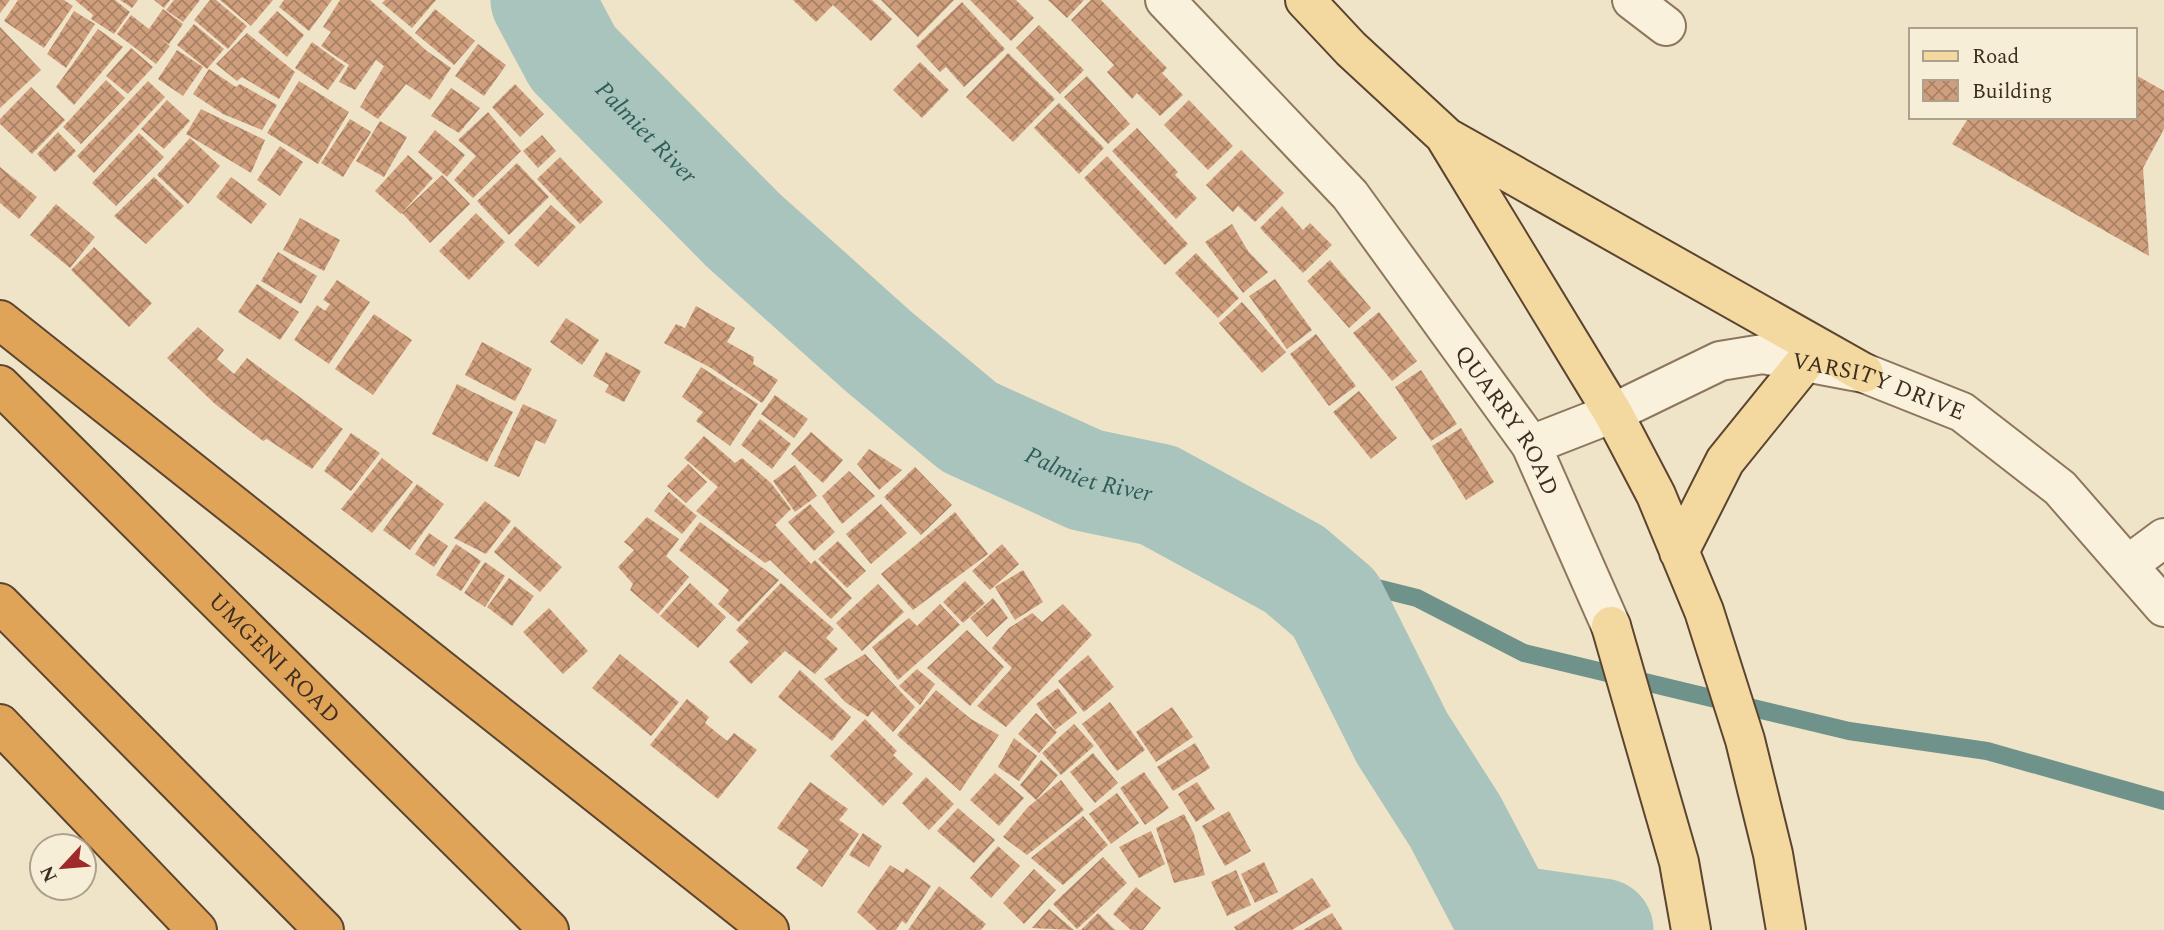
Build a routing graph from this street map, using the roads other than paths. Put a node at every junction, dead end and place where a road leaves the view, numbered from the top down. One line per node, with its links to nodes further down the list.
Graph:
1 (1165, 0): 11 (street, QUARRY ROAD)
2 (1305, 0): 5 (main road)
3 (1632, 0): 4 (street)
4 (1665, 26)
5 (1444, 135): 8 (main road); 10 (main road)
6 (0, 320): 22 (highway)
7 (1805, 362): 8 (street, VARSITY DRIVE); 10 (street, VARSITY DRIVE); 13 (main road)
8 (1864, 373): 14 (street, VARSITY DRIVE)
9 (0, 385): 21 (highway, UMGENI ROAD)
10 (1613, 413): 11 (street, VARSITY DRIVE); 13 (main road)
11 (1531, 445): 17 (street, QUARRY ROAD)
12 (2164, 538): 14 (street)
13 (1679, 552): 24 (main road)
14 (2129, 564): 16 (street, VARSITY DRIVE)
15 (0, 603): 20 (highway)
16 (2164, 607)
17 (1611, 626): 23 (main road, QUARRY ROAD)
18 (0, 724): 19 (highway)
19 (197, 930)
20 (324, 930)
21 (549, 930)
22 (769, 930)
23 (1691, 930)
24 (1786, 930)

